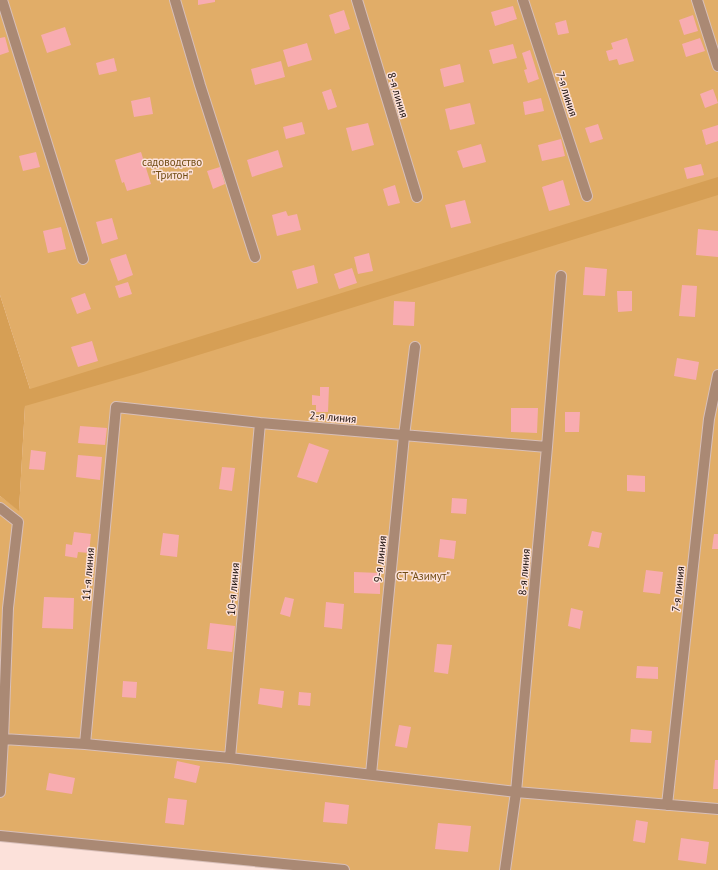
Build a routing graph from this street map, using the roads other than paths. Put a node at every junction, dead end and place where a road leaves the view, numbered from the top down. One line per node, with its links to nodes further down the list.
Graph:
1 (2, 0): 10 (street)
2 (175, 0): 9 (street)
3 (357, 0): 7 (street, 8-я линия)
4 (523, 0): 8 (street, 7-я линия)
5 (697, 0): 6 (street)
6 (718, 66)
7 (417, 196)
8 (587, 196)
9 (255, 257)
10 (84, 259)
11 (561, 276): 18 (street, 8-я линия)
12 (415, 347): 17 (street, 9-я линия)
13 (718, 375): 15 (street, 7-я линия)
14 (116, 407): 16 (street, 2-я линия); 22 (street, 11-я линия)
15 (713, 420): 27 (street, 7-я линия)
16 (260, 423): 17 (street, 2-я линия); 23 (street, 10-я линия)
17 (404, 436): 18 (street, 2-я линия); 24 (street, 9-я линия)
18 (547, 447): 26 (street, 8-я линия)
19 (0, 508): 20 (street)
20 (4, 608): 21 (street)
21 (3, 739): 22 (street); 25 (street)
22 (85, 744): 23 (street)
23 (230, 758): 24 (street)
24 (372, 774): 26 (street)
25 (0, 792)
26 (516, 792): 27 (street); 31 (street, 8-я линия)
27 (666, 805): 28 (street)
28 (718, 809)
29 (0, 836): 30 (street)
30 (344, 870)
31 (505, 870)

